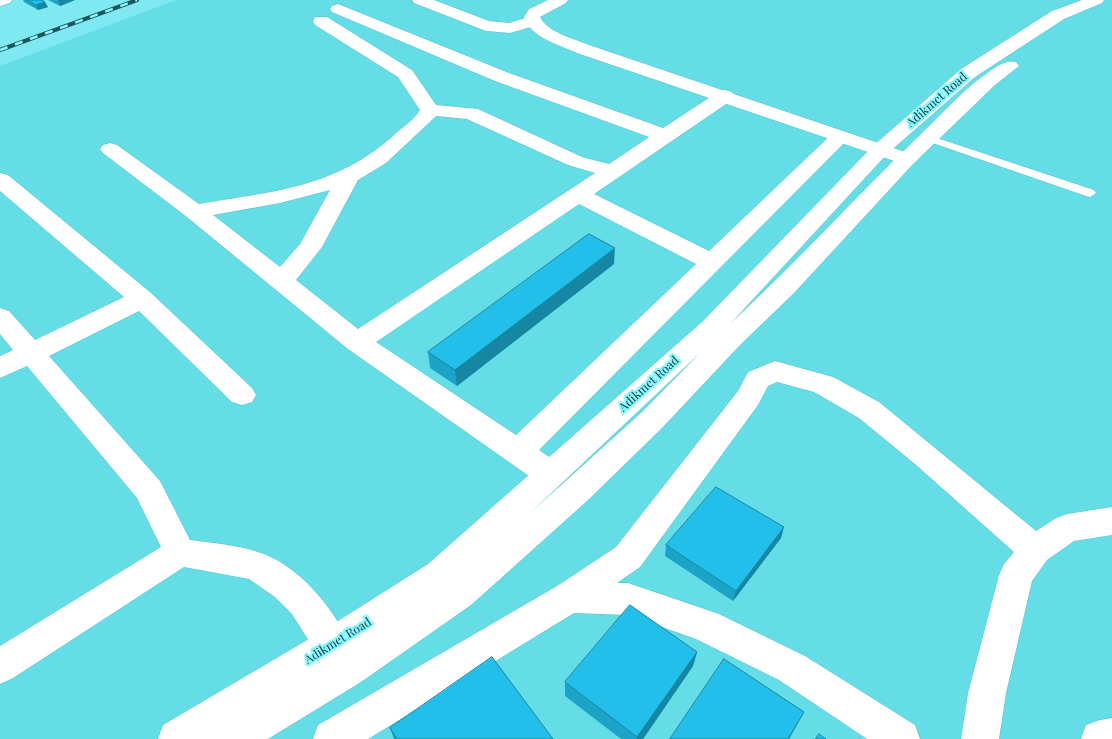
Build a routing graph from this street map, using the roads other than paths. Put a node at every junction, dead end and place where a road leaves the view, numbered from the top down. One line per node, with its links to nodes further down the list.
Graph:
1 (4, 0): 5 (street)
2 (420, 0): 9 (street)
3 (556, 0): 9 (street)
4 (1096, 0): 16 (street, Adikmet Road)
5 (0, 2)
6 (1112, 6): 14 (street, Adikmet Road)
7 (338, 9): 12 (street)
8 (321, 21): 11 (street)
9 (532, 21): 10 (street)
10 (725, 96): 12 (street); 13 (street)
11 (430, 110): 18 (street); 19 (street)
12 (665, 136): 18 (street)
13 (840, 136): 16 (street); 24 (street)
14 (928, 138): 17 (street, Adikmet Road); 21 (lane)
15 (110, 149): 23 (street)
16 (880, 150): 17 (street); 33 (street, Adikmet Road)
17 (907, 159): 42 (street, Adikmet Road)
18 (611, 172): 22 (street)
19 (349, 176): 23 (street); 25 (street)
20 (0, 180): 26 (street)
21 (1090, 193)
22 (577, 194): 24 (street); 28 (street)
23 (195, 212): 25 (street)
24 (712, 262): 32 (street)
25 (281, 282): 28 (street)
26 (142, 299): 29 (street); 31 (street)
27 (0, 317): 29 (street)
28 (357, 342): 32 (street)
29 (31, 353): 30 (street); 36 (street)
30 (0, 368)
31 (242, 395)
32 (518, 452): 33 (street)
33 (550, 474): 38 (street, Adikmet Road)
34 (1112, 522): 35 (street)
35 (1035, 550): 37 (street); 45 (street)
36 (180, 552): 38 (street); 39 (street)
37 (569, 597): 43 (street); 44 (street)
38 (332, 646): 41 (street, Adikmet Road)
39 (0, 666)
40 (1112, 737): 46 (street)
41 (176, 739)
42 (232, 739)
43 (332, 739)
44 (901, 739)
45 (980, 739)
46 (1100, 739)

